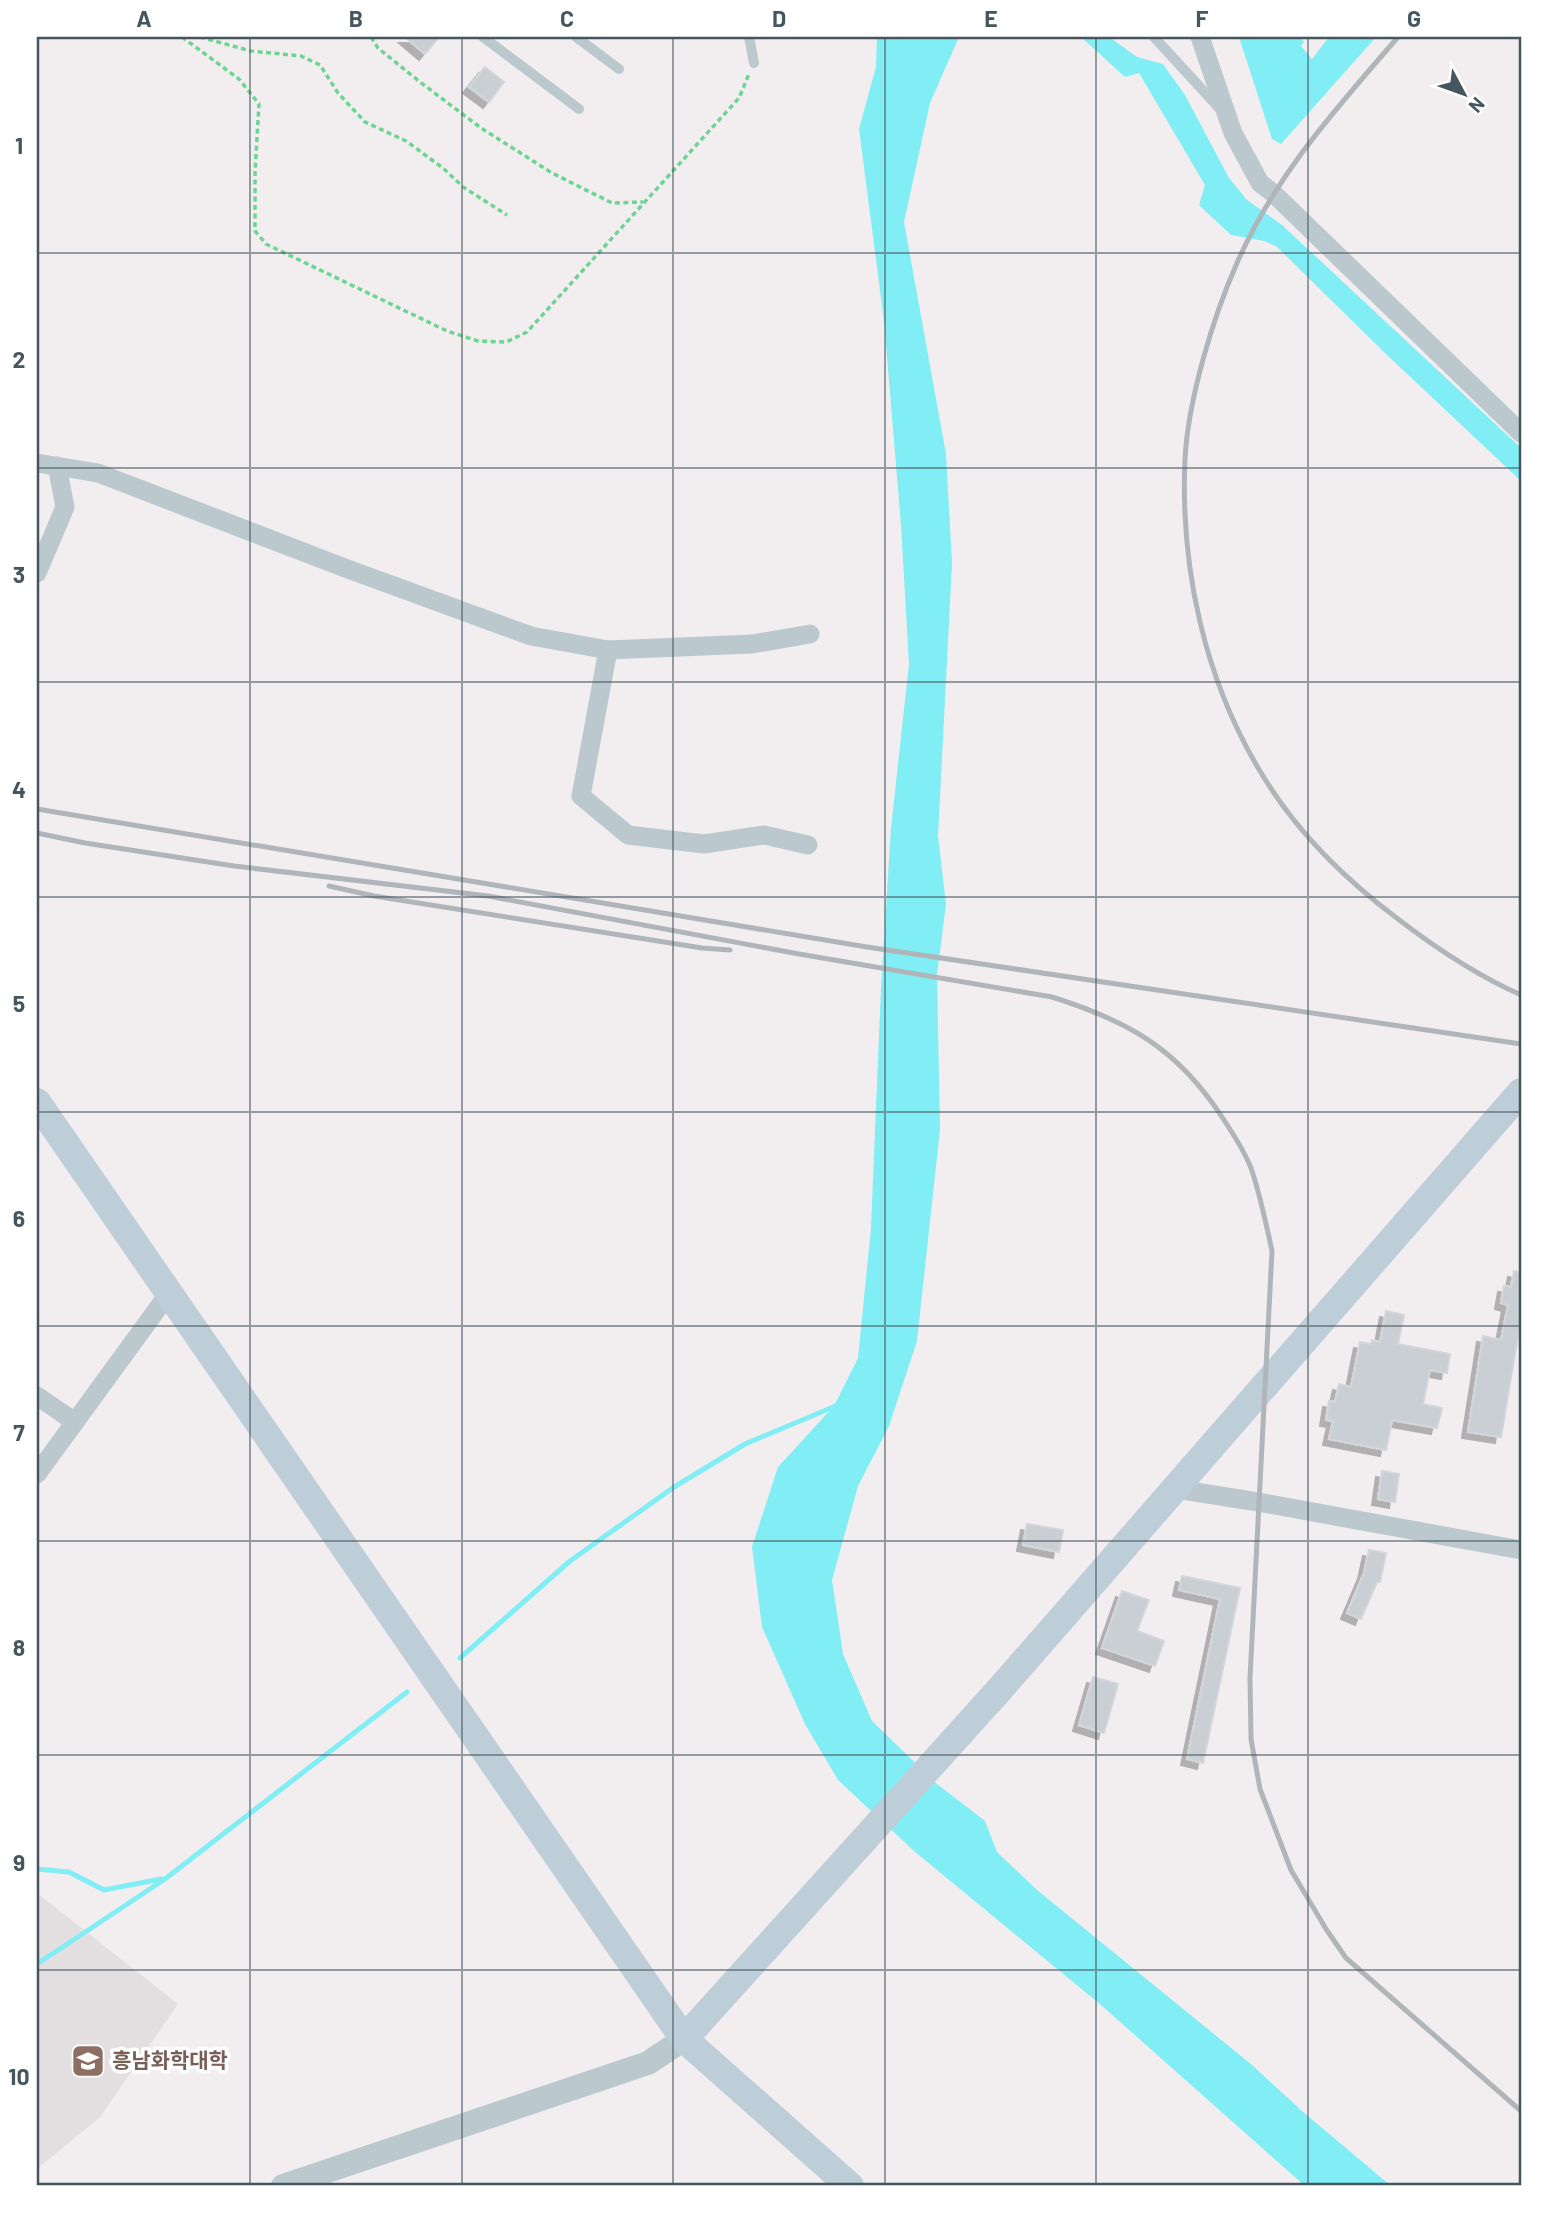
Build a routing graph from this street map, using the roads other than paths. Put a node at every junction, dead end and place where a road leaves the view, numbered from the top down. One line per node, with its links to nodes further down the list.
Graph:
1 (483, 37): 8 (lane)
2 (576, 37): 7 (lane)
3 (749, 37): 6 (lane)
4 (1154, 37): 9 (lane)
5 (1200, 37): 9 (street)
6 (754, 62)
7 (619, 69)
8 (579, 109)
9 (1227, 116): 10 (street)
10 (1521, 433)
11 (37, 463): 12 (street)
12 (57, 466): 13 (street); 15 (street)
13 (37, 573)
14 (810, 634): 15 (street)
15 (608, 650): 16 (street)
16 (807, 845)
17 (1521, 1092): 23 (main road)
18 (37, 1102): 19 (main road)
19 (169, 1293): 21 (street); 25 (main road)
20 (37, 1396): 21 (street)
21 (75, 1422): 22 (street)
22 (37, 1474)
23 (1176, 1489): 24 (street); 25 (main road)
24 (1521, 1550)
25 (684, 2039): 26 (street); 27 (main road)
26 (283, 2186)
27 (850, 2186)

